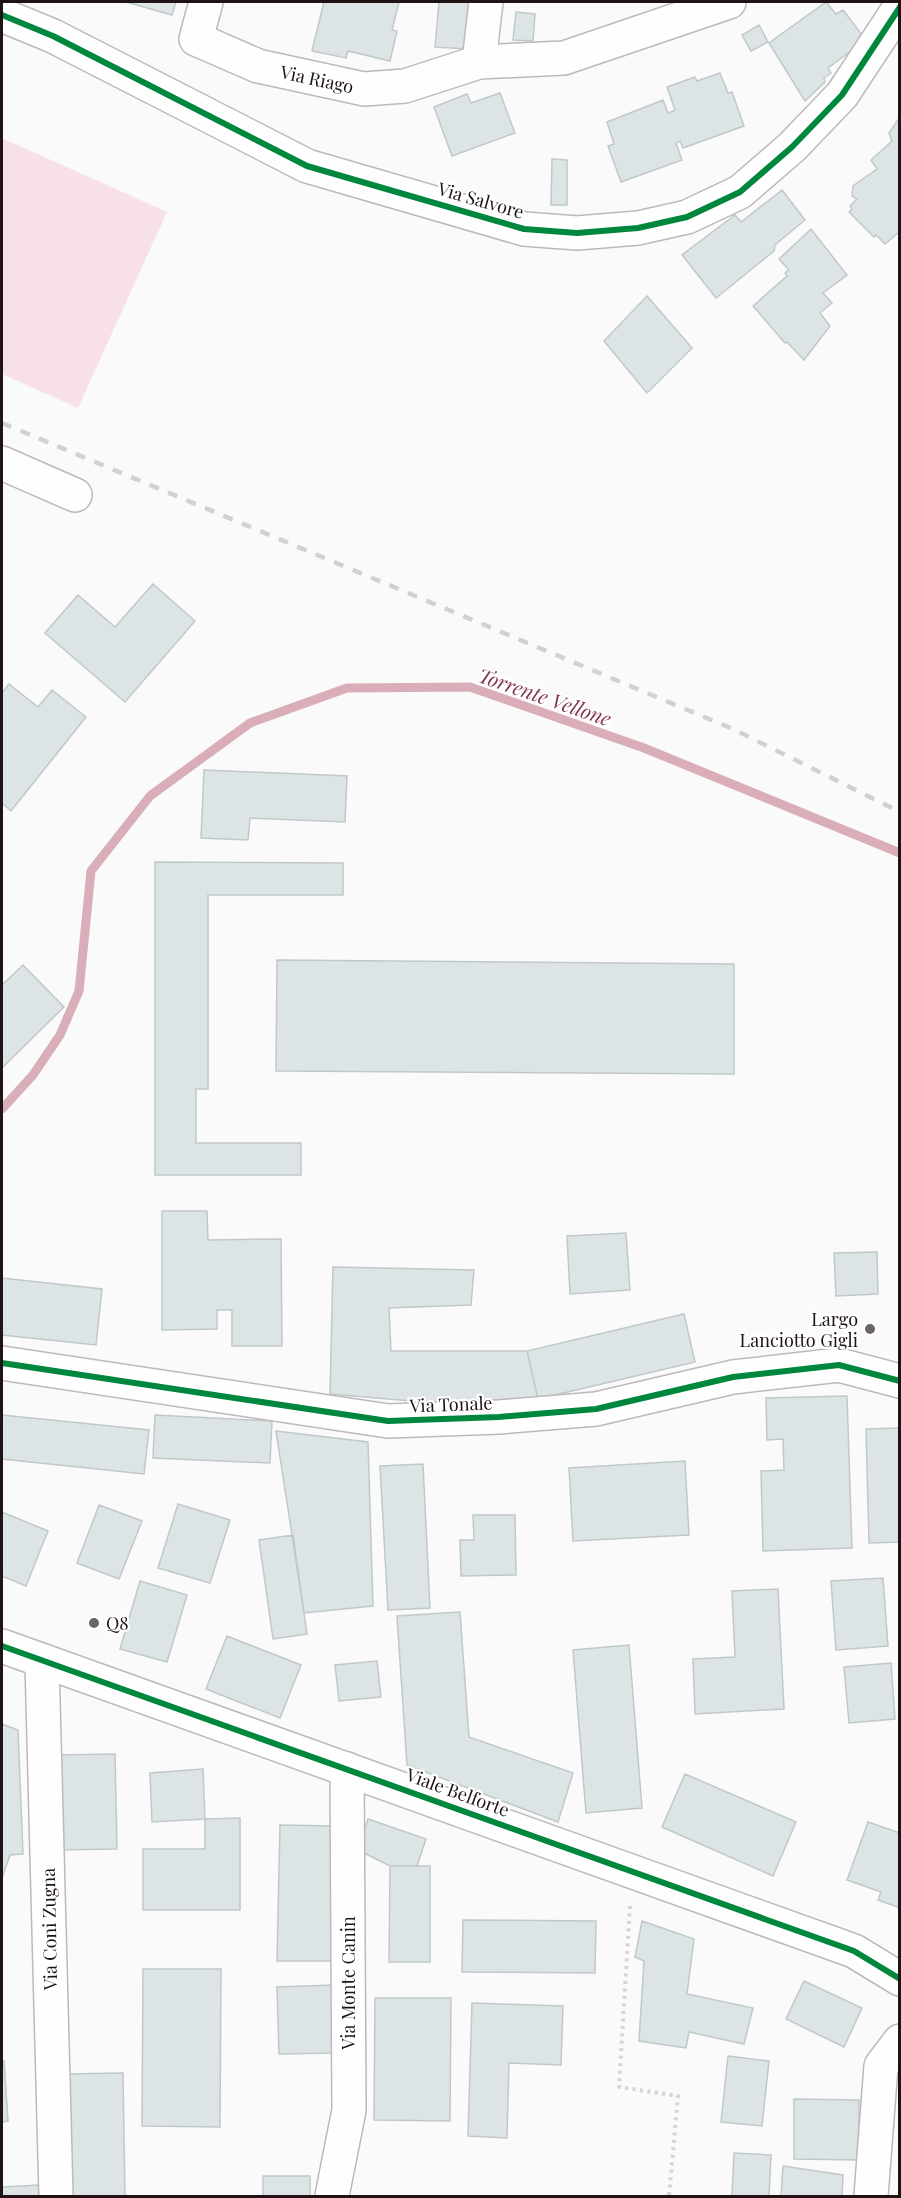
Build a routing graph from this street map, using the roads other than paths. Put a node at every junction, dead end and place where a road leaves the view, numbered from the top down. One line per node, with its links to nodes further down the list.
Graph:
1 (206, 2): 6 (street, Via Riago)
2 (486, 2): 6 (street)
3 (729, 2): 6 (street, Via Riago)
4 (900, 7): 5 (street, Via Salvore)
5 (2, 15)
6 (479, 62)
7 (2, 464): 8 (street)
8 (75, 495)
9 (2, 1363): 10 (street, Via Tonale)
10 (900, 1381)
11 (2, 1646): 12 (street, Viale Belforte)
12 (42, 1662): 13 (street, Viale Belforte); 18 (street, Via Coni Zugna)
13 (347, 1769): 14 (street, Viale Belforte); 19 (street, Via Monte Canin)
14 (854, 1951): 15 (street, Viale Belforte); 16 (street, Viale Belforte)
15 (900, 1957)
16 (900, 1979)
17 (900, 2041): 20 (street)
18 (56, 2196)
19 (332, 2196)
20 (871, 2196)

